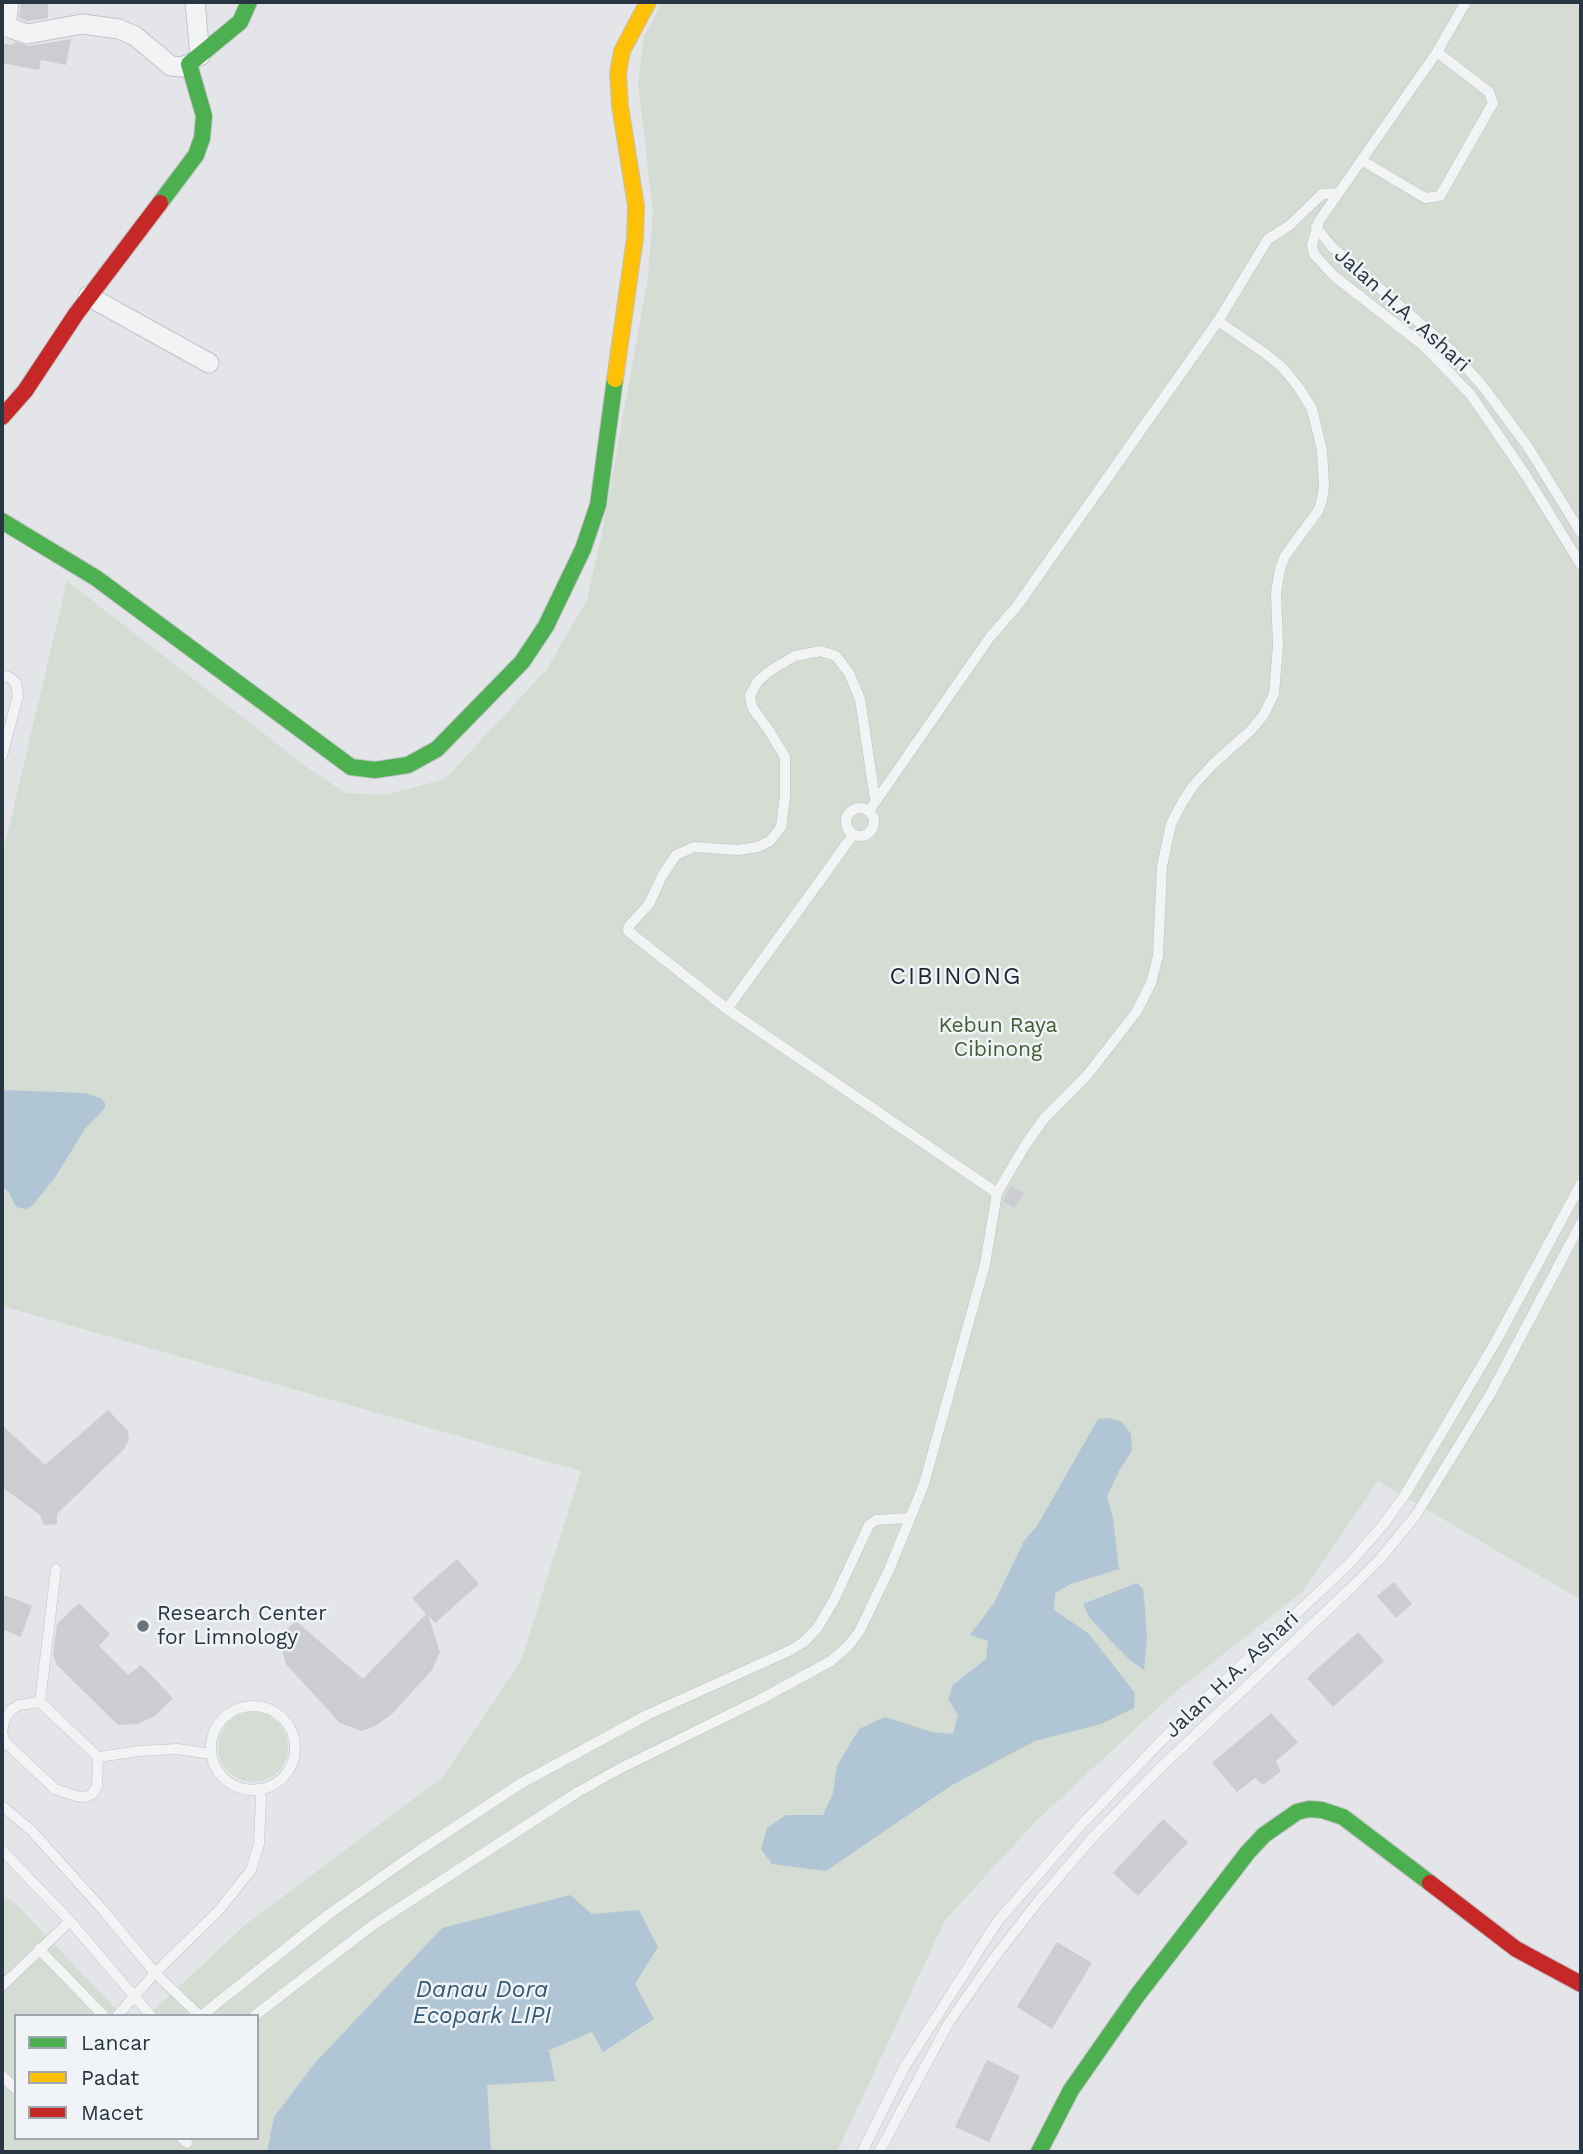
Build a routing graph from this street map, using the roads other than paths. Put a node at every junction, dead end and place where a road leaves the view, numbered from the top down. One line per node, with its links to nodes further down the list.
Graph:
1 (9, 2): 6 (street)
2 (195, 2): 8 (street)
3 (249, 2): 8 (street)
4 (648, 2): 16 (street)
5 (1466, 2): 7 (lane)
6 (4, 25): 8 (street)
7 (1437, 52): 9 (lane); 9 (lane)
8 (195, 60): 12 (street)
9 (1363, 160): 10 (lane)
10 (1338, 193): 11 (lane); 13 (lane)
11 (1316, 227): 17 (lane, Jalan H.A. Ashari); 18 (lane, Jalan H.A. Ashari)
12 (88, 296): 14 (street); 15 (street)
13 (1218, 321): 21 (lane); 26 (lane)
14 (209, 363)
15 (2, 417)
16 (2, 521)
17 (1581, 533)
18 (1581, 565)
19 (2, 676): 20 (lane)
20 (2, 756)
21 (875, 799): 22 (lane); 24 (lane)
22 (869, 810): 23 (lane); 23 (lane)
23 (853, 835): 24 (lane)
24 (727, 1009): 26 (lane)
25 (1581, 1184): 29 (lane, Jalan H.A. Ashari)
26 (997, 1193): 28 (lane)
27 (1581, 1223): 30 (lane, Jalan H.A. Ashari)
28 (909, 1518): 50 (lane); 51 (lane)
29 (1366, 1546): 30 (lane); 36 (lane, Jalan H.A. Ashari)
30 (1380, 1559): 37 (lane, Jalan H.A. Ashari)
31 (56, 1569): 32 (lane)
32 (40, 1702): 34 (lane); 34 (lane)
33 (211, 1754): 34 (lane); 35 (lane); 35 (lane)
34 (97, 1757)
35 (258, 1789): 42 (lane)
36 (1113, 1791): 37 (lane); 52 (lane, Jalan H.A. Ashari)
37 (1126, 1804): 53 (lane, Jalan H.A. Ashari)
38 (2, 1806): 42 (lane)
39 (2, 1850): 40 (lane)
40 (70, 1921): 41 (lane); 45 (lane)
41 (39, 1949): 44 (lane); 46 (lane)
42 (155, 1973): 45 (lane); 49 (lane)
43 (1581, 1984): 56 (street)
44 (2, 1986)
45 (133, 1995): 47 (lane); 48 (lane)
46 (102, 2014)
47 (119, 2014)
48 (149, 2014)
49 (199, 2014)
50 (204, 2014)
51 (257, 2014)
52 (905, 2066): 53 (lane); 54 (lane, Jalan H.A. Ashari)
53 (920, 2074): 55 (lane, Jalan H.A. Ashari)
54 (862, 2152)
55 (879, 2152)
56 (1039, 2152)

